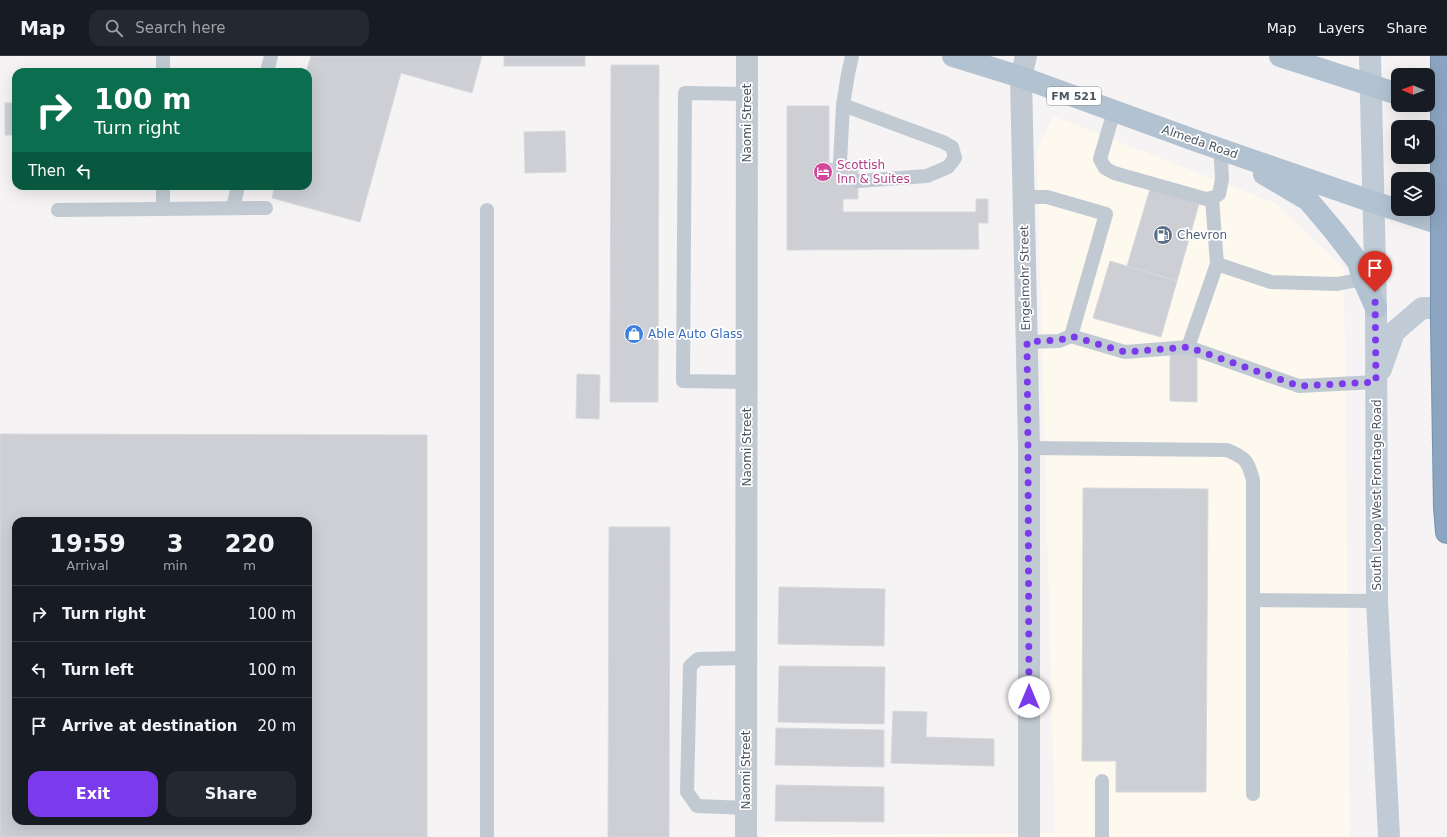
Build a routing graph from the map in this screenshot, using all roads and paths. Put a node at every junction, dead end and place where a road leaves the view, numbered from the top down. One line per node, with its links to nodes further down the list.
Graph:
1 (163, 56): 10 (lane)
2 (271, 56): 11 (lane)
3 (747, 56): 15 (street, Naomi Street)
4 (852, 56): 16 (lane)
5 (953, 56): 12 (main road, Almeda Road / FM 521)
6 (1026, 56): 12 (street, Engelmohr Street)
7 (1280, 56): 13 (main road)
8 (1370, 56): 13 (main road, South Loop West Frontage Road)
9 (1442, 56): 37 (highway, bridge)
10 (163, 68)
11 (268, 68)
12 (1022, 77): 19 (main road, Almeda Road / FM 521); 25 (street, Engelmohr Street)
13 (1370, 85): 14 (main road); 27 (main road, South Loop West Frontage Road)
14 (1391, 92)
15 (747, 94): 41 (street, Naomi Street); 41 (lane)
16 (843, 105): 21 (lane); 22 (lane)
17 (1435, 106): 18 (main road)
18 (1447, 110)
19 (1114, 111): 20 (main road, Almeda Road / FM 521); 26 (lane)
20 (1223, 150): 26 (lane); 27 (main road, Almeda Road / FM 521); 35 (main road)
21 (840, 163)
22 (858, 181)
23 (163, 190): 30 (lane)
24 (237, 190): 28 (lane)
25 (1024, 197): 38 (lane); 39 (street, Engelmohr Street)
26 (1212, 198): 34 (lane)
27 (1373, 202): 33 (main road, Almeda Road / FM 521); 36 (main road, South Loop West Frontage Road)
28 (233, 208): 29 (lane); 30 (lane)
29 (266, 208)
30 (163, 209): 31 (lane)
31 (58, 210)
32 (487, 210): 51 (lane)
33 (1447, 226)
34 (1217, 264): 35 (lane); 40 (lane)
35 (1363, 279): 36 (main road)
36 (1376, 308): 42 (main road, South Loop West Frontage Road)
37 (1446, 312): 42 (main road); 44 (highway)
38 (1071, 336): 39 (lane); 40 (lane)
39 (1027, 342): 43 (street, Engelmohr Street)
40 (1188, 347): 42 (lane)
41 (747, 382): 47 (street, Naomi Street)
42 (1376, 382): 46 (main road, South Loop West Frontage Road)
43 (1028, 448): 45 (lane); 53 (street, Engelmohr Street)
44 (1447, 532)
45 (1253, 600): 46 (lane); 49 (lane)
46 (1377, 600): 55 (main road, South Loop West Frontage Road)
47 (746, 658): 50 (street, Naomi Street); 50 (lane)
48 (1102, 781): 54 (lane)
49 (1252, 794)
50 (746, 808): 52 (street, Naomi Street)
51 (488, 837)
52 (746, 837)
53 (1029, 837)
54 (1102, 837)
55 (1389, 837)

